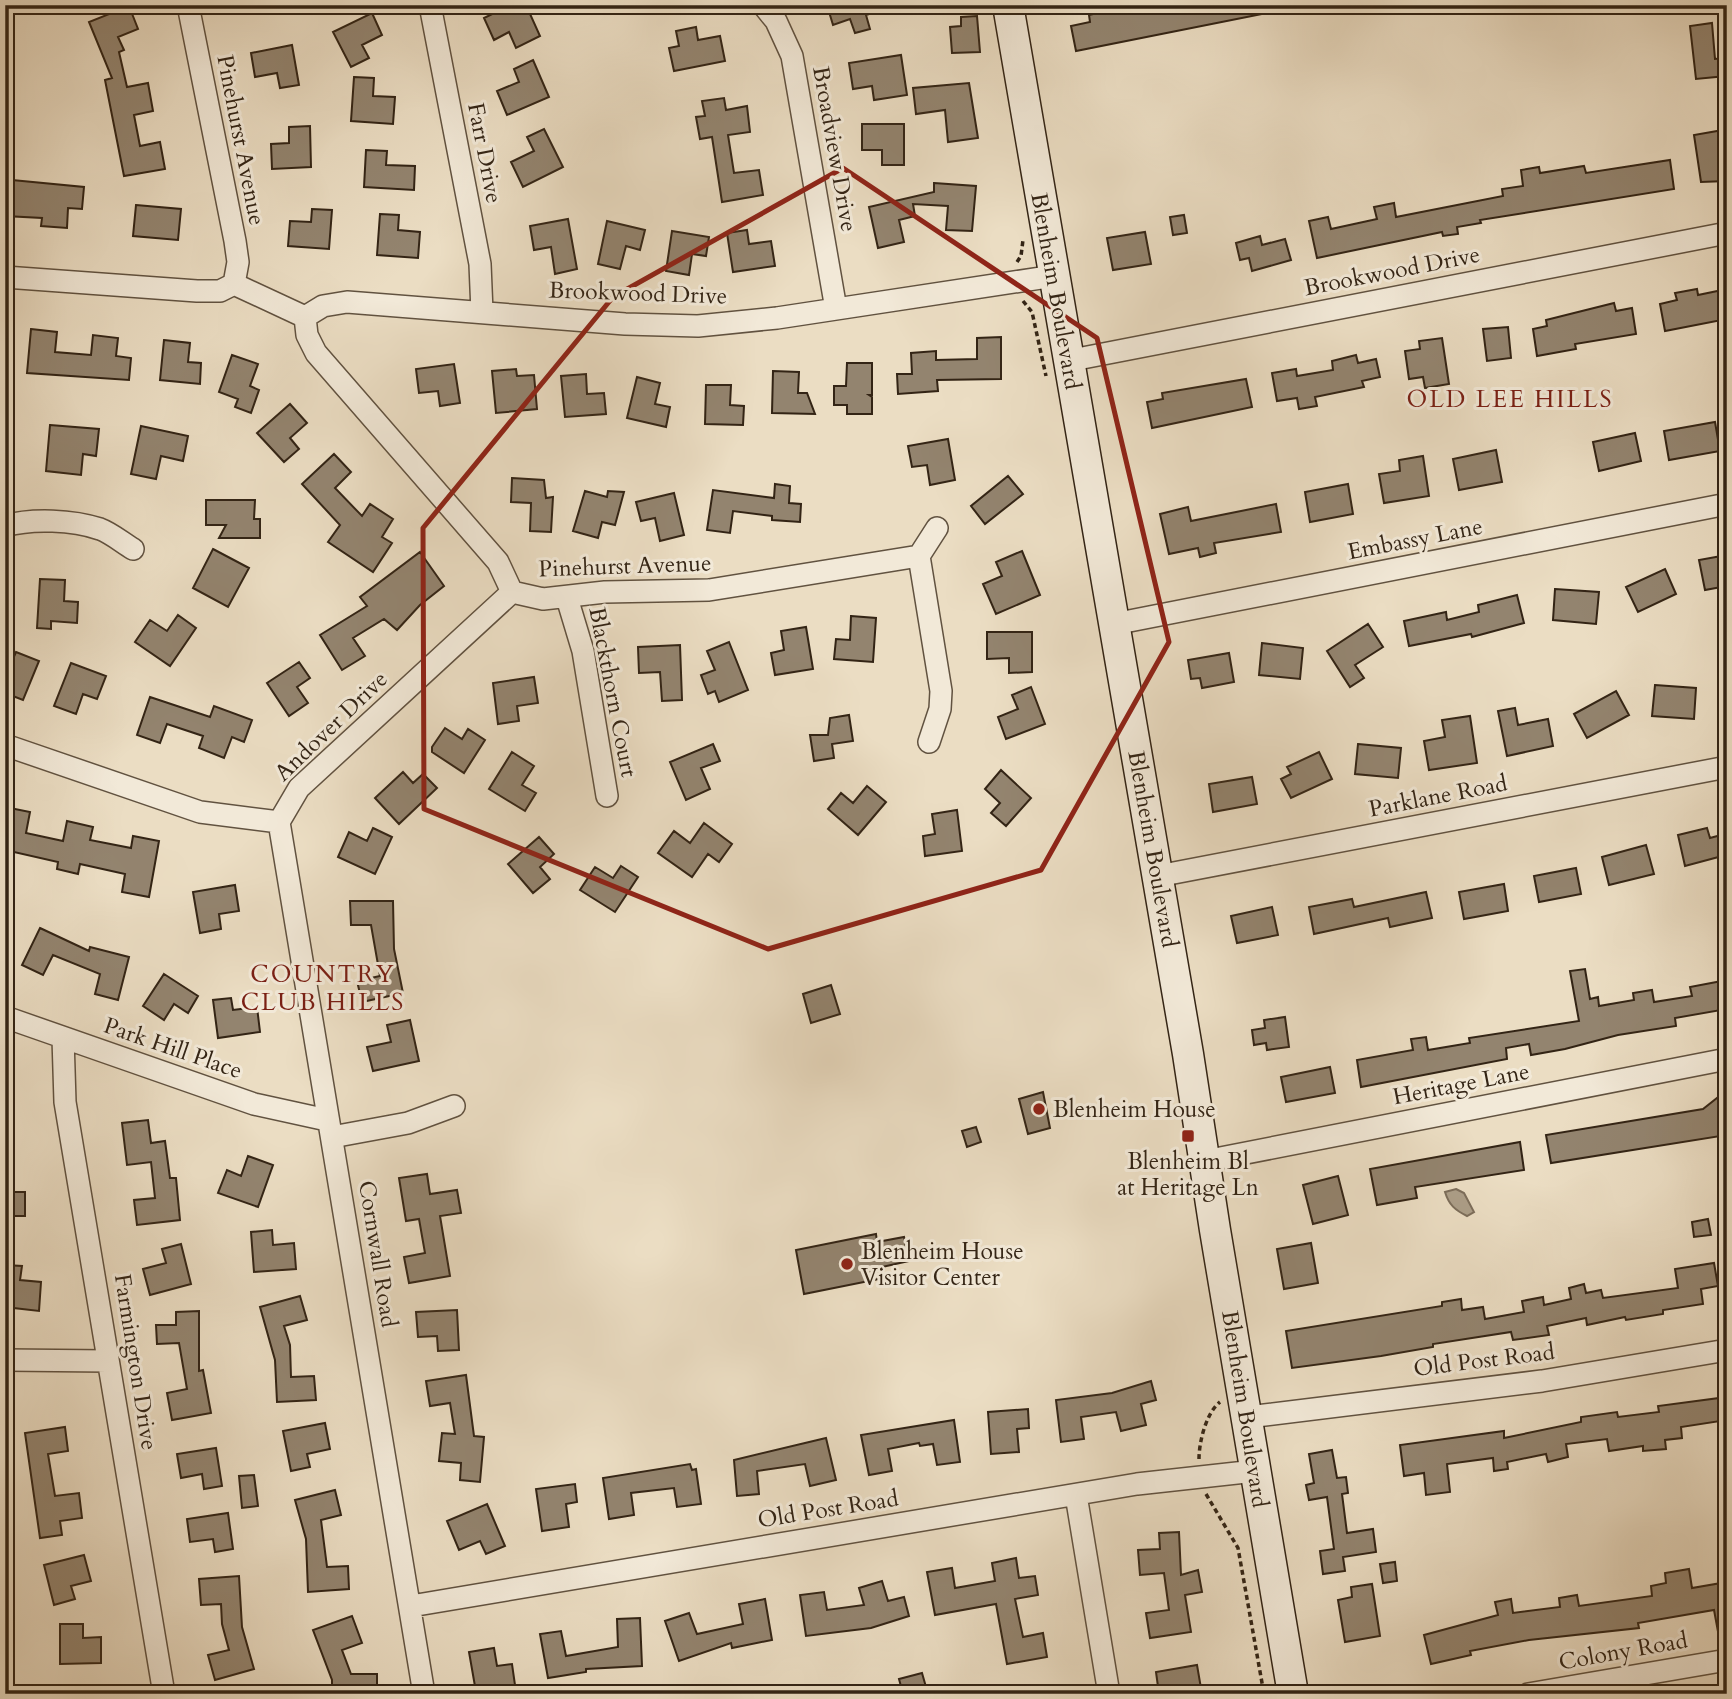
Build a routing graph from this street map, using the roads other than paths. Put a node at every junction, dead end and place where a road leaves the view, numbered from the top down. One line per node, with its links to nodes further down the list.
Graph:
1 (188, 5): 8 (street, Pinehurst Avenue)
2 (430, 5): 10 (street, Farr Drive)
3 (763, 5): 9 (street, Broadview Drive)
4 (1009, 5): 6 (main road, Blenheim Boulevard)
5 (1727, 233): 12 (street, Brookwood Drive)
6 (1054, 276): 9 (street, Brookwood Drive); 12 (main road, Blenheim Boulevard)
7 (5, 277): 8 (street)
8 (234, 285): 11 (street)
9 (836, 309): 10 (street, Brookwood Drive)
10 (482, 312): 11 (street, Brookwood Drive)
11 (305, 317): 18 (street, Pinehurst Avenue)
12 (1067, 361): 20 (main road, Blenheim Boulevard)
13 (1727, 504): 20 (street, Embassy Lane)
14 (5, 527): 16 (street)
15 (937, 528): 17 (street)
16 (133, 550)
17 (919, 556): 19 (street, Pinehurst Avenue); 21 (street)
18 (512, 592): 19 (street, Pinehurst Avenue); 25 (street, Andover Drive)
19 (567, 598): 24 (street, Blackthorn Court)
20 (1114, 624): 26 (main road, Blenheim Boulevard)
21 (929, 742)
22 (5, 745): 25 (street)
23 (1727, 766): 26 (street, Parklane Road)
24 (607, 796)
25 (279, 822): 31 (street, Cornwall Road)
26 (1158, 876): 32 (main road, Blenheim Boulevard)
27 (5, 1017): 28 (street, Park Hill Place)
28 (63, 1038): 31 (street, Park Hill Place); 35 (street, Farmington Drive)
29 (1727, 1059): 32 (street, Heritage Lane)
30 (454, 1106): 31 (street, Park Hill Place)
31 (329, 1129): 39 (street, Cornwall Road)
32 (1205, 1161): 36 (main road, Blenheim Boulevard)
33 (1727, 1350): 36 (street, Old Post Road)
34 (5, 1360): 35 (street)
35 (108, 1362): 41 (street, Farmington Drive)
36 (1248, 1417): 37 (main road, Blenheim Boulevard)
37 (1255, 1471): 38 (street, Old Post Road); 44 (main road, Blenheim Boulevard)
38 (1076, 1495): 39 (street, Old Post Road); 43 (street)
39 (411, 1606): 42 (street, Cornwall Road)
40 (1727, 1660): 45 (street, Colony Road)
41 (164, 1694)
42 (424, 1694)
43 (1109, 1694)
44 (1293, 1694)
45 (1528, 1694)

